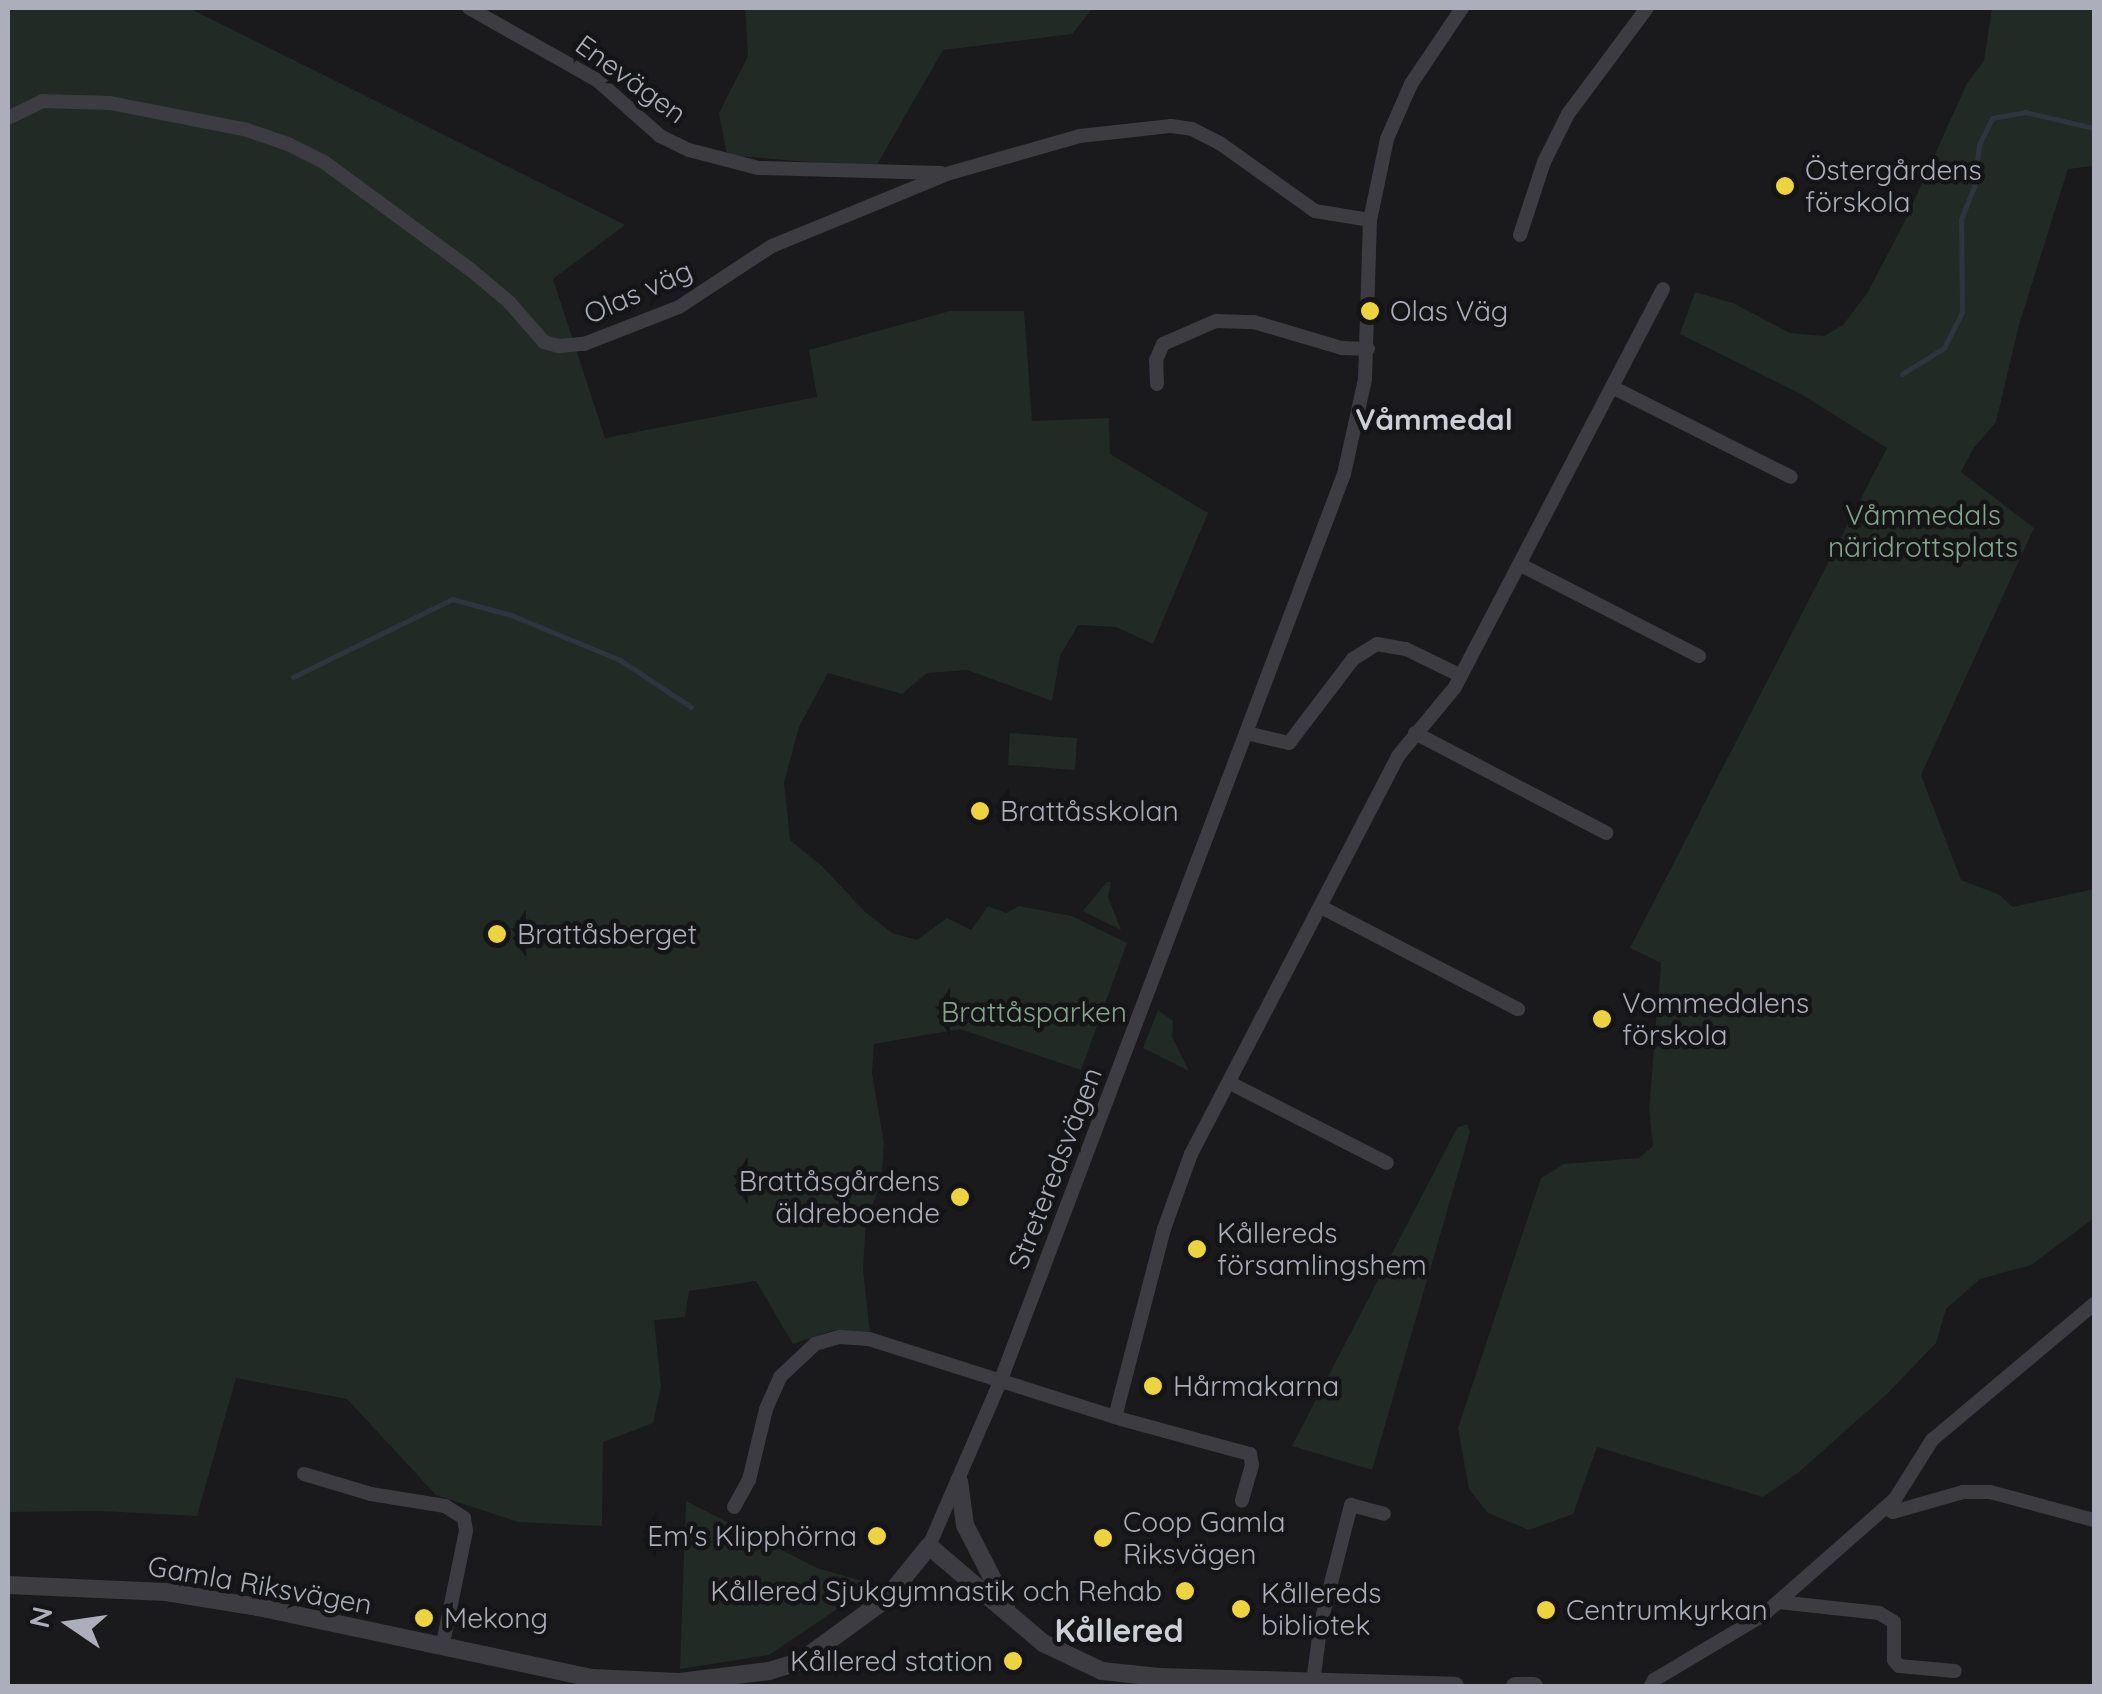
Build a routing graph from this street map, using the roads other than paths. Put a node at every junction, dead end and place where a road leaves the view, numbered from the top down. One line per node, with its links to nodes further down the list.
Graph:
1 (469, 8): 5 (street, Enevägen)
2 (1462, 8): 6 (street, Streteredsvägen)
3 (1647, 8): 7 (street)
4 (8, 118): 5 (street, Olas väg)
5 (950, 173): 6 (street, Olas väg)
6 (1370, 220): 9 (street, Streteredsvägen)
7 (1520, 234)
8 (1663, 289): 11 (street)
9 (1368, 349): 10 (street); 16 (street, Streteredsvägen)
10 (1158, 384)
11 (1612, 386): 12 (street); 13 (street)
12 (1790, 478)
13 (1521, 565): 14 (street); 15 (street)
14 (1698, 656)
15 (1461, 676): 16 (street); 17 (street)
16 (1246, 734): 24 (street, Streteredsvägen)
17 (1415, 734): 18 (street); 19 (street)
18 (1606, 833)
19 (1321, 907): 20 (street); 21 (street)
20 (1518, 1008)
21 (1230, 1083): 22 (street); 25 (street)
22 (1387, 1163)
23 (2094, 1304): 30 (street)
24 (1000, 1382): 25 (street); 27 (street, Streteredsvägen); 29 (street)
25 (1115, 1417): 28 (street)
26 (304, 1474): 37 (street)
27 (959, 1481): 33 (street, Streteredsvägen); 36 (street)
28 (1242, 1501)
29 (734, 1507)
30 (1886, 1508): 32 (street); 35 (street)
31 (1384, 1514): 39 (street)
32 (2094, 1520)
33 (929, 1546): 36 (street); 37 (street, Gamla Riksvägen)
34 (8, 1585): 37 (street, Gamla Riksvägen)
35 (1778, 1602): 38 (street); 43 (street)
36 (1010, 1614): 39 (street)
37 (442, 1648)
38 (1956, 1671)
39 (1313, 1682): 40 (street)
40 (1455, 1686)
41 (1515, 1686): 42 (street)
42 (1534, 1686)
43 (1651, 1686)

